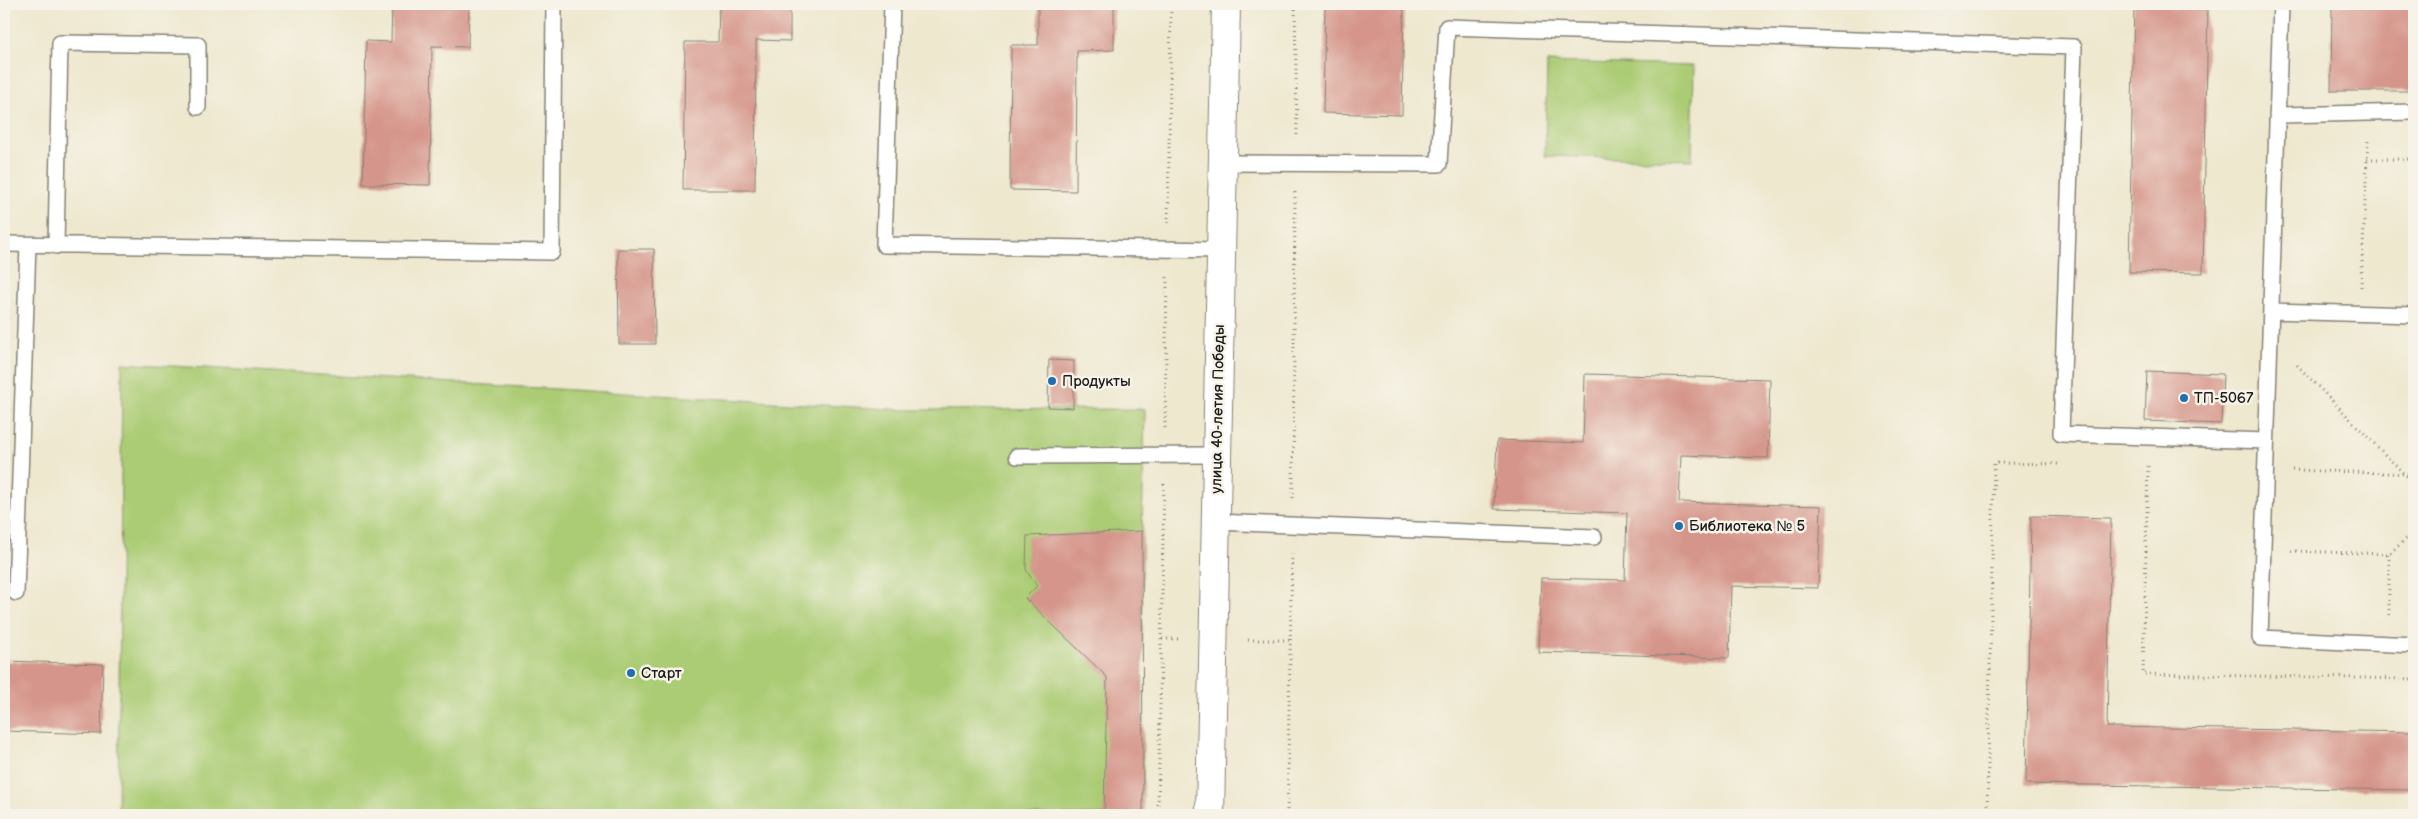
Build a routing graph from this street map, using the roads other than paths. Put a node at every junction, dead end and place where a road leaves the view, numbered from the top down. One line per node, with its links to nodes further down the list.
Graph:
1 (554, 4): 11 (lane)
2 (892, 4): 12 (lane)
3 (1226, 4): 8 (street, улица 40-летия Победы)
4 (2281, 4): 7 (lane)
5 (198, 107): 11 (lane)
6 (2414, 112): 7 (lane)
7 (2277, 115): 13 (lane)
8 (1223, 164): 12 (street, улица 40-летия Победы); 15 (lane)
9 (4, 244): 10 (lane)
10 (28, 245): 11 (lane); 20 (lane)
11 (56, 246)
12 (1221, 250): 17 (street, улица 40-летия Победы)
13 (2271, 311): 14 (lane); 15 (lane)
14 (2414, 315)
15 (2266, 441): 21 (lane)
16 (1017, 456): 17 (lane)
17 (1216, 456): 18 (street, улица 40-летия Победы)
18 (1216, 522): 19 (lane); 22 (street, улица 40-летия Победы)
19 (1594, 538)
20 (16, 593)
21 (2414, 645)
22 (1210, 815)

